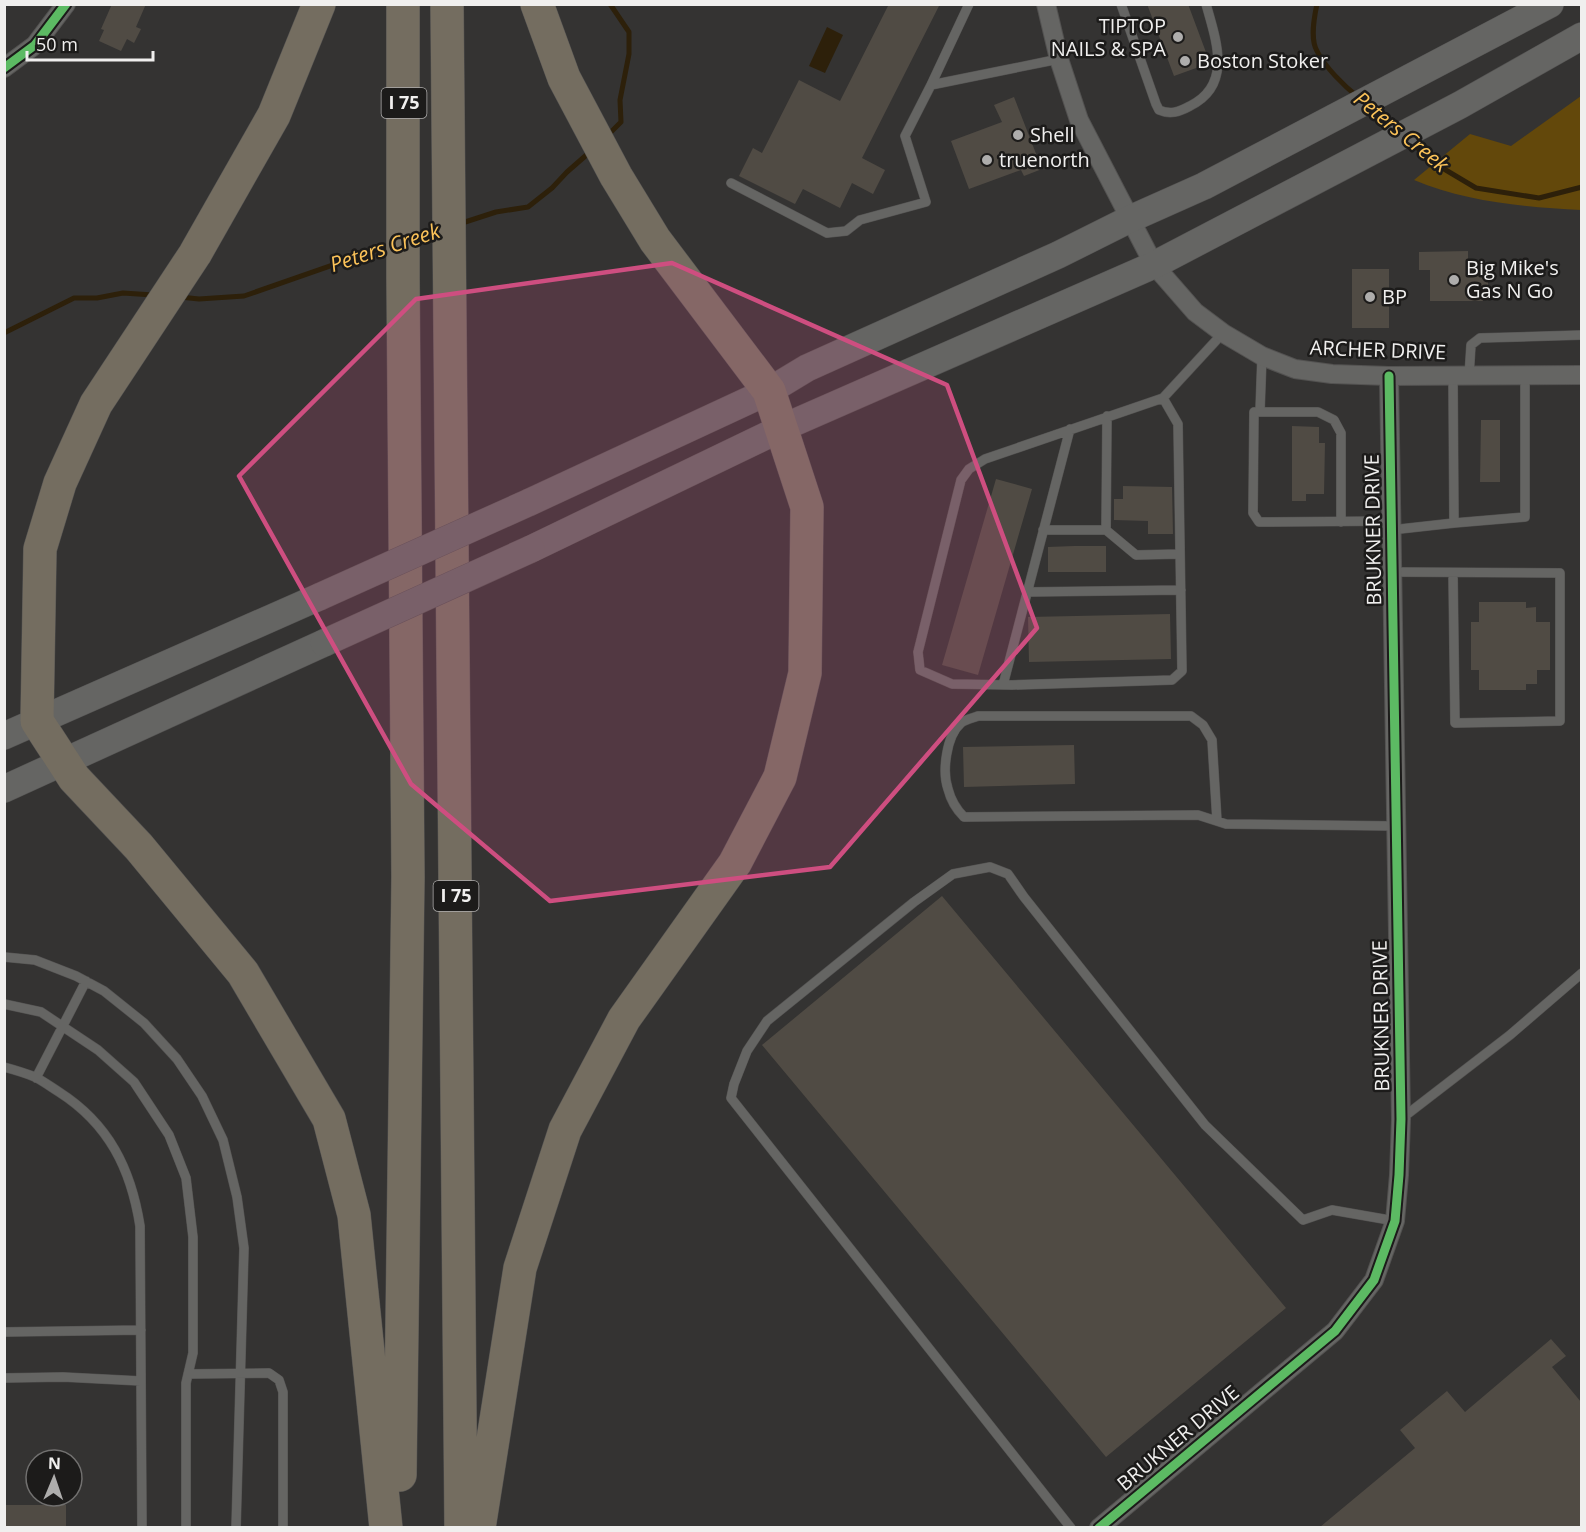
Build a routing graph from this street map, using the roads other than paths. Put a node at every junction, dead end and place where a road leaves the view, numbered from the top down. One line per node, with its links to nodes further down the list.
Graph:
1 (66, 4): 13 (street)
2 (319, 4): 42 (highway)
3 (404, 4): 68 (highway, I 75)
4 (447, 4): 69 (highway, I 75)
5 (537, 4): 25 (highway)
6 (969, 4): 14 (lane)
7 (1046, 4): 12 (street, ARCHER DRIVE)
8 (1121, 4): 9 (lane)
9 (1206, 4)
10 (1550, 4): 16 (main road)
11 (1581, 36): 17 (main road)
12 (1059, 59): 14 (lane); 16 (street, ARCHER DRIVE)
13 (4, 68)
14 (931, 85): 15 (lane)
15 (731, 183)
16 (1130, 219): 17 (street, ARCHER DRIVE); 25 (main road)
17 (1154, 265): 18 (street, ARCHER DRIVE); 29 (main road)
18 (1223, 333): 20 (street, ARCHER DRIVE); 26 (lane)
19 (1581, 335): 24 (lane)
20 (1262, 356): 23 (street, ARCHER DRIVE); 27 (lane)
21 (1525, 375): 22 (street, ARCHER DRIVE); 24 (street, ARCHER DRIVE); 32 (lane)
22 (1581, 375)
23 (1389, 376): 24 (street, ARCHER DRIVE); 33 (street, BRUKNER DRIVE)
24 (1461, 376): 32 (lane)
25 (769, 391): 29 (highway); 42 (main road, bridge)
26 (1162, 398): 28 (lane); 36 (lane)
27 (1260, 411): 31 (lane); 31 (lane)
28 (1107, 416): 30 (lane); 35 (lane)
29 (782, 428): 44 (main road, bridge); 70 (highway)
30 (1070, 429): 34 (lane); 41 (lane)
31 (1341, 522): 33 (lane)
32 (1454, 523): 33 (lane)
33 (1391, 526): 37 (street, BRUKNER DRIVE)
34 (1043, 530): 35 (lane); 40 (lane)
35 (1106, 530): 36 (lane)
36 (1180, 554): 39 (lane)
37 (1392, 573): 38 (lane); 47 (street, BRUKNER DRIVE)
38 (1453, 573): 38 (lane)
39 (1181, 590): 40 (lane); 41 (lane)
40 (1028, 592): 41 (lane)
41 (1003, 685)
42 (37, 722): 43 (main road); 44 (highway)
43 (4, 736)
44 (64, 763): 45 (main road); 67 (highway)
45 (4, 789)
46 (1217, 821): 46 (lane); 47 (lane)
47 (1395, 825): 55 (street, BRUKNER DRIVE)
48 (4, 957): 50 (lane)
49 (1581, 973): 55 (lane)
50 (86, 981): 52 (lane); 60 (lane)
51 (4, 1004): 52 (lane)
52 (62, 1026): 54 (lane); 59 (lane)
53 (4, 1066): 54 (lane)
54 (36, 1078): 57 (lane)
55 (1401, 1119): 56 (street, BRUKNER DRIVE)
56 (1395, 1221): 71 (lane); 72 (street, BRUKNER DRIVE)
57 (141, 1330): 58 (lane); 62 (lane)
58 (4, 1332)
59 (188, 1374): 60 (lane); 64 (lane)
60 (240, 1374): 65 (lane); 66 (lane)
61 (4, 1377): 62 (lane)
62 (141, 1381): 63 (lane)
63 (142, 1527)
64 (186, 1527)
65 (236, 1527)
66 (283, 1527)
67 (386, 1527)
68 (400, 1527)
69 (461, 1527)
70 (479, 1527)
71 (1071, 1527)
72 (1100, 1527)

